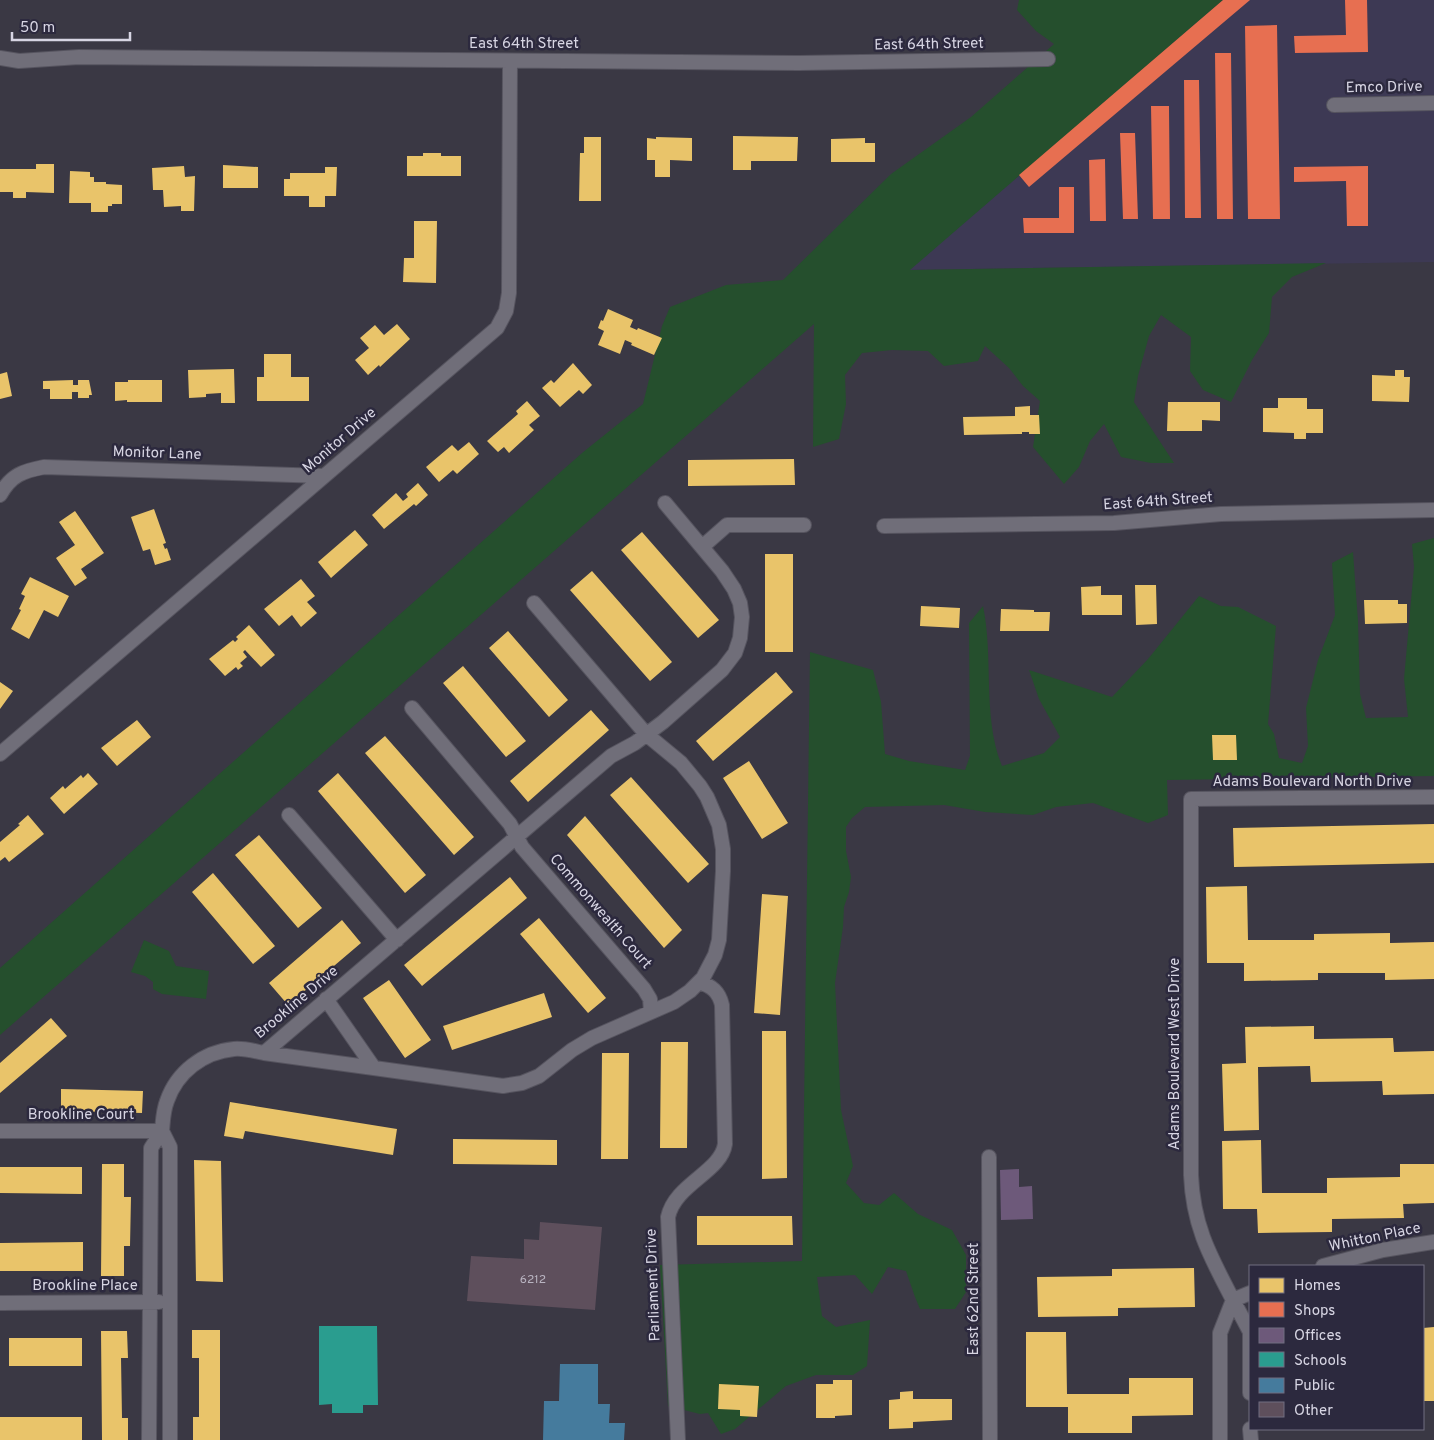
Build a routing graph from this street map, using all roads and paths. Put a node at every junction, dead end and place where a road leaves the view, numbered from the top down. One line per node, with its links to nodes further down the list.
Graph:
1 (0, 58): 3 (street, East 64th Street)
2 (1048, 59): 3 (street, East 64th Street)
3 (510, 61): 6 (street, Monitor Drive)
4 (1434, 103): 5 (street, Emco Drive)
5 (1334, 105)
6 (324, 476): 7 (street, Monitor Lane); 16 (street, Monitor Drive)
7 (0, 494)
8 (665, 503): 12 (street, Brookline Drive)
9 (1434, 510): 11 (street, East 64th Street)
10 (804, 525): 12 (street)
11 (884, 526)
12 (702, 547): 15 (street, Brookline Drive)
13 (534, 603): 15 (street)
14 (412, 708): 20 (street)
15 (646, 734): 20 (street, Brookline Drive); 22 (street)
16 (0, 754)
17 (1434, 797): 18 (street, Adams Boulevard North Drive)
18 (1191, 799): 33 (street, Adams Boulevard West Drive)
19 (289, 815): 21 (street)
20 (517, 837): 21 (street, Brookline Drive); 24 (street, Commonwealth Court)
21 (397, 940): 23 (street, Brookline Drive)
22 (699, 982): 24 (street); 40 (street, Parliament Drive)
23 (326, 999): 25 (street, Brookline Drive); 26 (street)
24 (652, 1011): 26 (street)
25 (264, 1053): 26 (street); 28 (street, Brookline Drive)
26 (374, 1068)
27 (0, 1131): 28 (street, Brookline Court)
28 (162, 1131): 34 (street, Brookline Drive); 35 (street, Brookline Drive)
29 (989, 1157): 41 (street, East 62nd Street)
30 (1434, 1242): 31 (street, Whitton Place)
31 (1327, 1265)
32 (1249, 1293): 33 (street)
33 (1233, 1300): 37 (street, Adams Boulevard West Drive); 42 (street)
34 (150, 1302): 35 (street, Brookline Place); 36 (street, Brookline Place); 38 (street, Brookline Drive)
35 (169, 1302): 39 (street, Brookline Drive)
36 (0, 1303)
37 (1249, 1330)
38 (150, 1440)
39 (170, 1440)
40 (678, 1440)
41 (990, 1440)
42 (1220, 1440)

